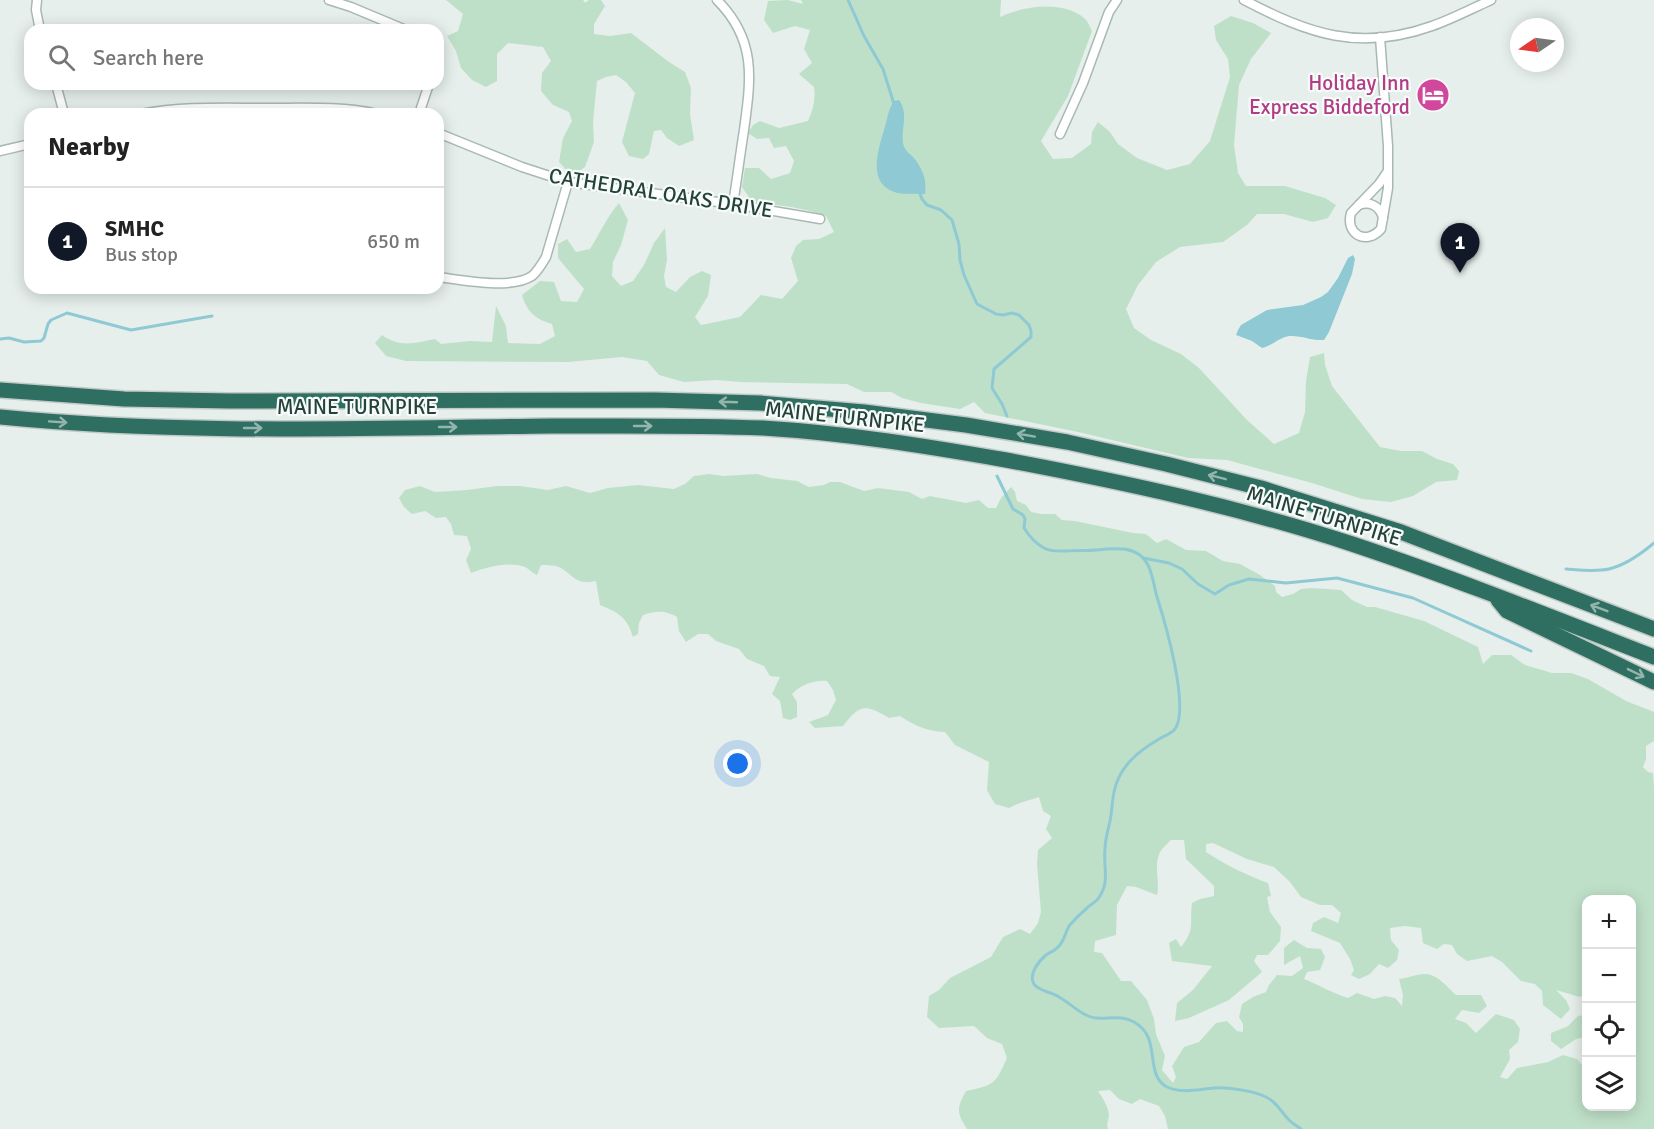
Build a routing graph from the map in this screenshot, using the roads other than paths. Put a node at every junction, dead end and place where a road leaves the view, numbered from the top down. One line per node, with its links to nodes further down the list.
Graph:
1 (37, 0): 7 (street)
2 (329, 0): 8 (street)
3 (717, 0): 20 (street)
4 (1117, 0): 14 (street)
5 (1244, 0): 9 (street)
6 (1491, 0): 9 (street)
7 (39, 24)
8 (392, 24)
9 (1380, 37): 18 (street)
10 (58, 90): 12 (street)
11 (427, 90): 13 (street)
12 (62, 108)
13 (421, 108)
14 (1060, 134)
15 (444, 136): 19 (street, CATHEDRAL OAKS DRIVE)
16 (24, 146): 17 (street)
17 (0, 152)
18 (1388, 171): 21 (street); 23 (street)
19 (568, 182): 20 (street, CATHEDRAL OAKS DRIVE); 24 (street)
20 (733, 204): 22 (street, CATHEDRAL OAKS DRIVE)
21 (1353, 209): 23 (street); 23 (street)
22 (820, 219)
23 (1383, 219)
24 (444, 278)
25 (0, 390): 28 (highway, MAINE TURNPIKE, one-way to 25)
26 (0, 417): 27 (highway, MAINE TURNPIKE, one-way to 27)
27 (1492, 594): 29 (highway, MAINE TURNPIKE); 30 (highway, one-way to 30)
28 (1654, 629)
29 (1654, 657)
30 (1654, 682)

